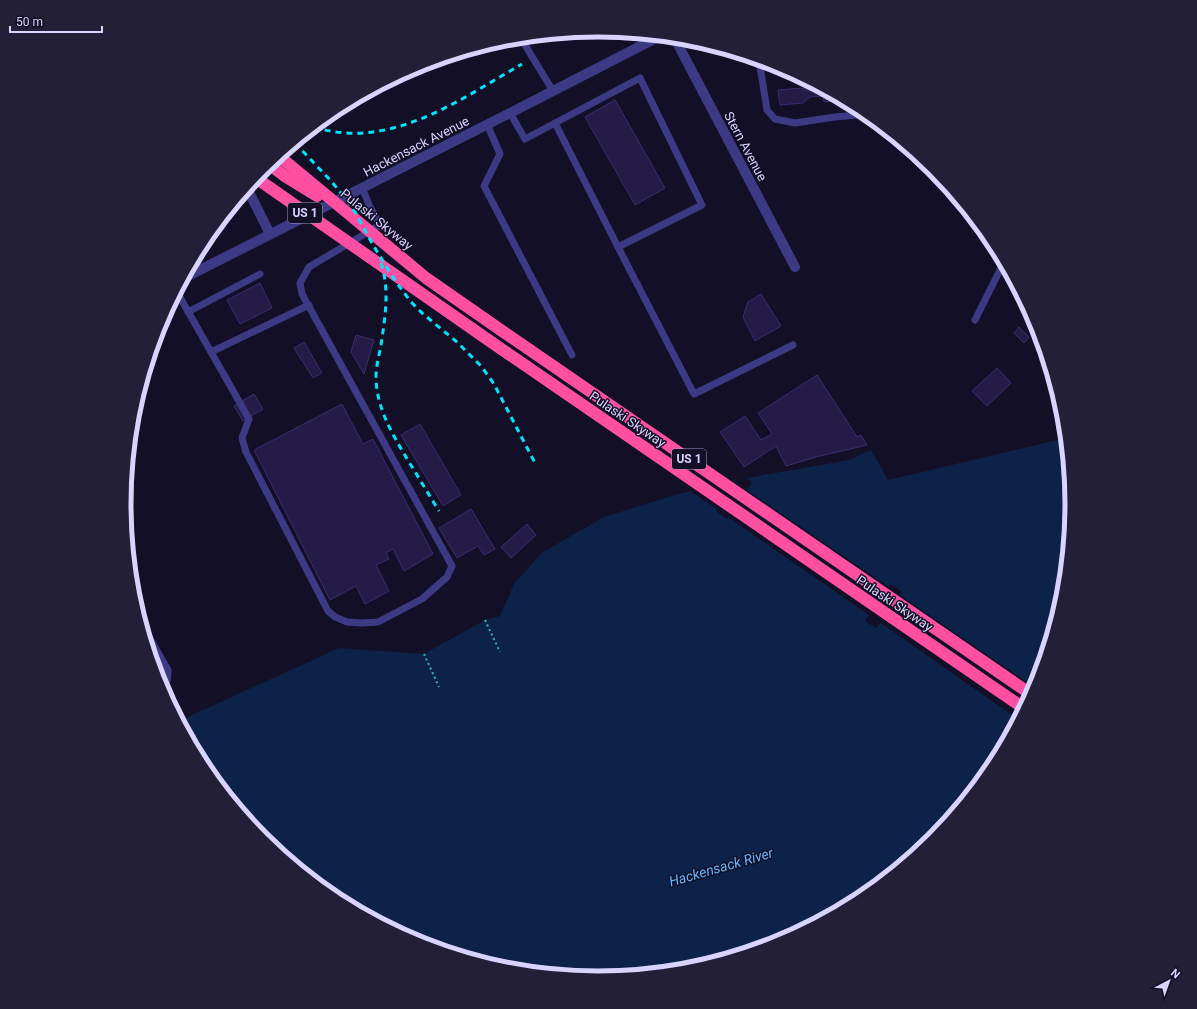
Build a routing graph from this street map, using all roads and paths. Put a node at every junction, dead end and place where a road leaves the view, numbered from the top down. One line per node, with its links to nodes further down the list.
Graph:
1 (652, 40): 5 (street, Hackensack Avenue)
2 (524, 43): 5 (lane)
3 (677, 44): 20 (street, Stern Avenue)
4 (759, 66): 7 (lane)
5 (554, 91): 6 (street, Hackensack Avenue)
6 (510, 113): 8 (lane); 9 (street, Hackensack Avenue)
7 (857, 115)
8 (554, 123): 18 (lane); 18 (lane)
9 (487, 124): 14 (street, Hackensack Avenue); 30 (lane)
10 (283, 160): 16 (highway, Pulaski Skyway / US 1)
11 (274, 168): 16 (highway)
12 (266, 176): 19 (highway)
13 (261, 181): 19 (highway, Pulaski Skyway / US 1)
14 (362, 187): 17 (street, Hackensack Avenue); 25 (lane)
15 (250, 193): 17 (street)
16 (351, 216): 37 (highway, Pulaski Skyway / US 1)
17 (270, 234): 22 (street, Hackensack Avenue)
18 (618, 247): 28 (lane)
19 (355, 248): 38 (highway, Pulaski Skyway / US 1)
20 (795, 267)
21 (1001, 268): 27 (lane)
22 (193, 274)
23 (260, 274): 26 (lane)
24 (180, 297): 26 (lane)
25 (309, 305): 29 (lane); 29 (lane)
26 (188, 312): 29 (lane)
27 (975, 320)
28 (793, 345)
29 (211, 352)
30 (572, 355)
31 (485, 620): 33 (path)
32 (152, 642): 35 (lane)
33 (500, 652)
34 (424, 654): 36 (path)
35 (166, 682)
36 (439, 687)
37 (1026, 691)
38 (1020, 706)

